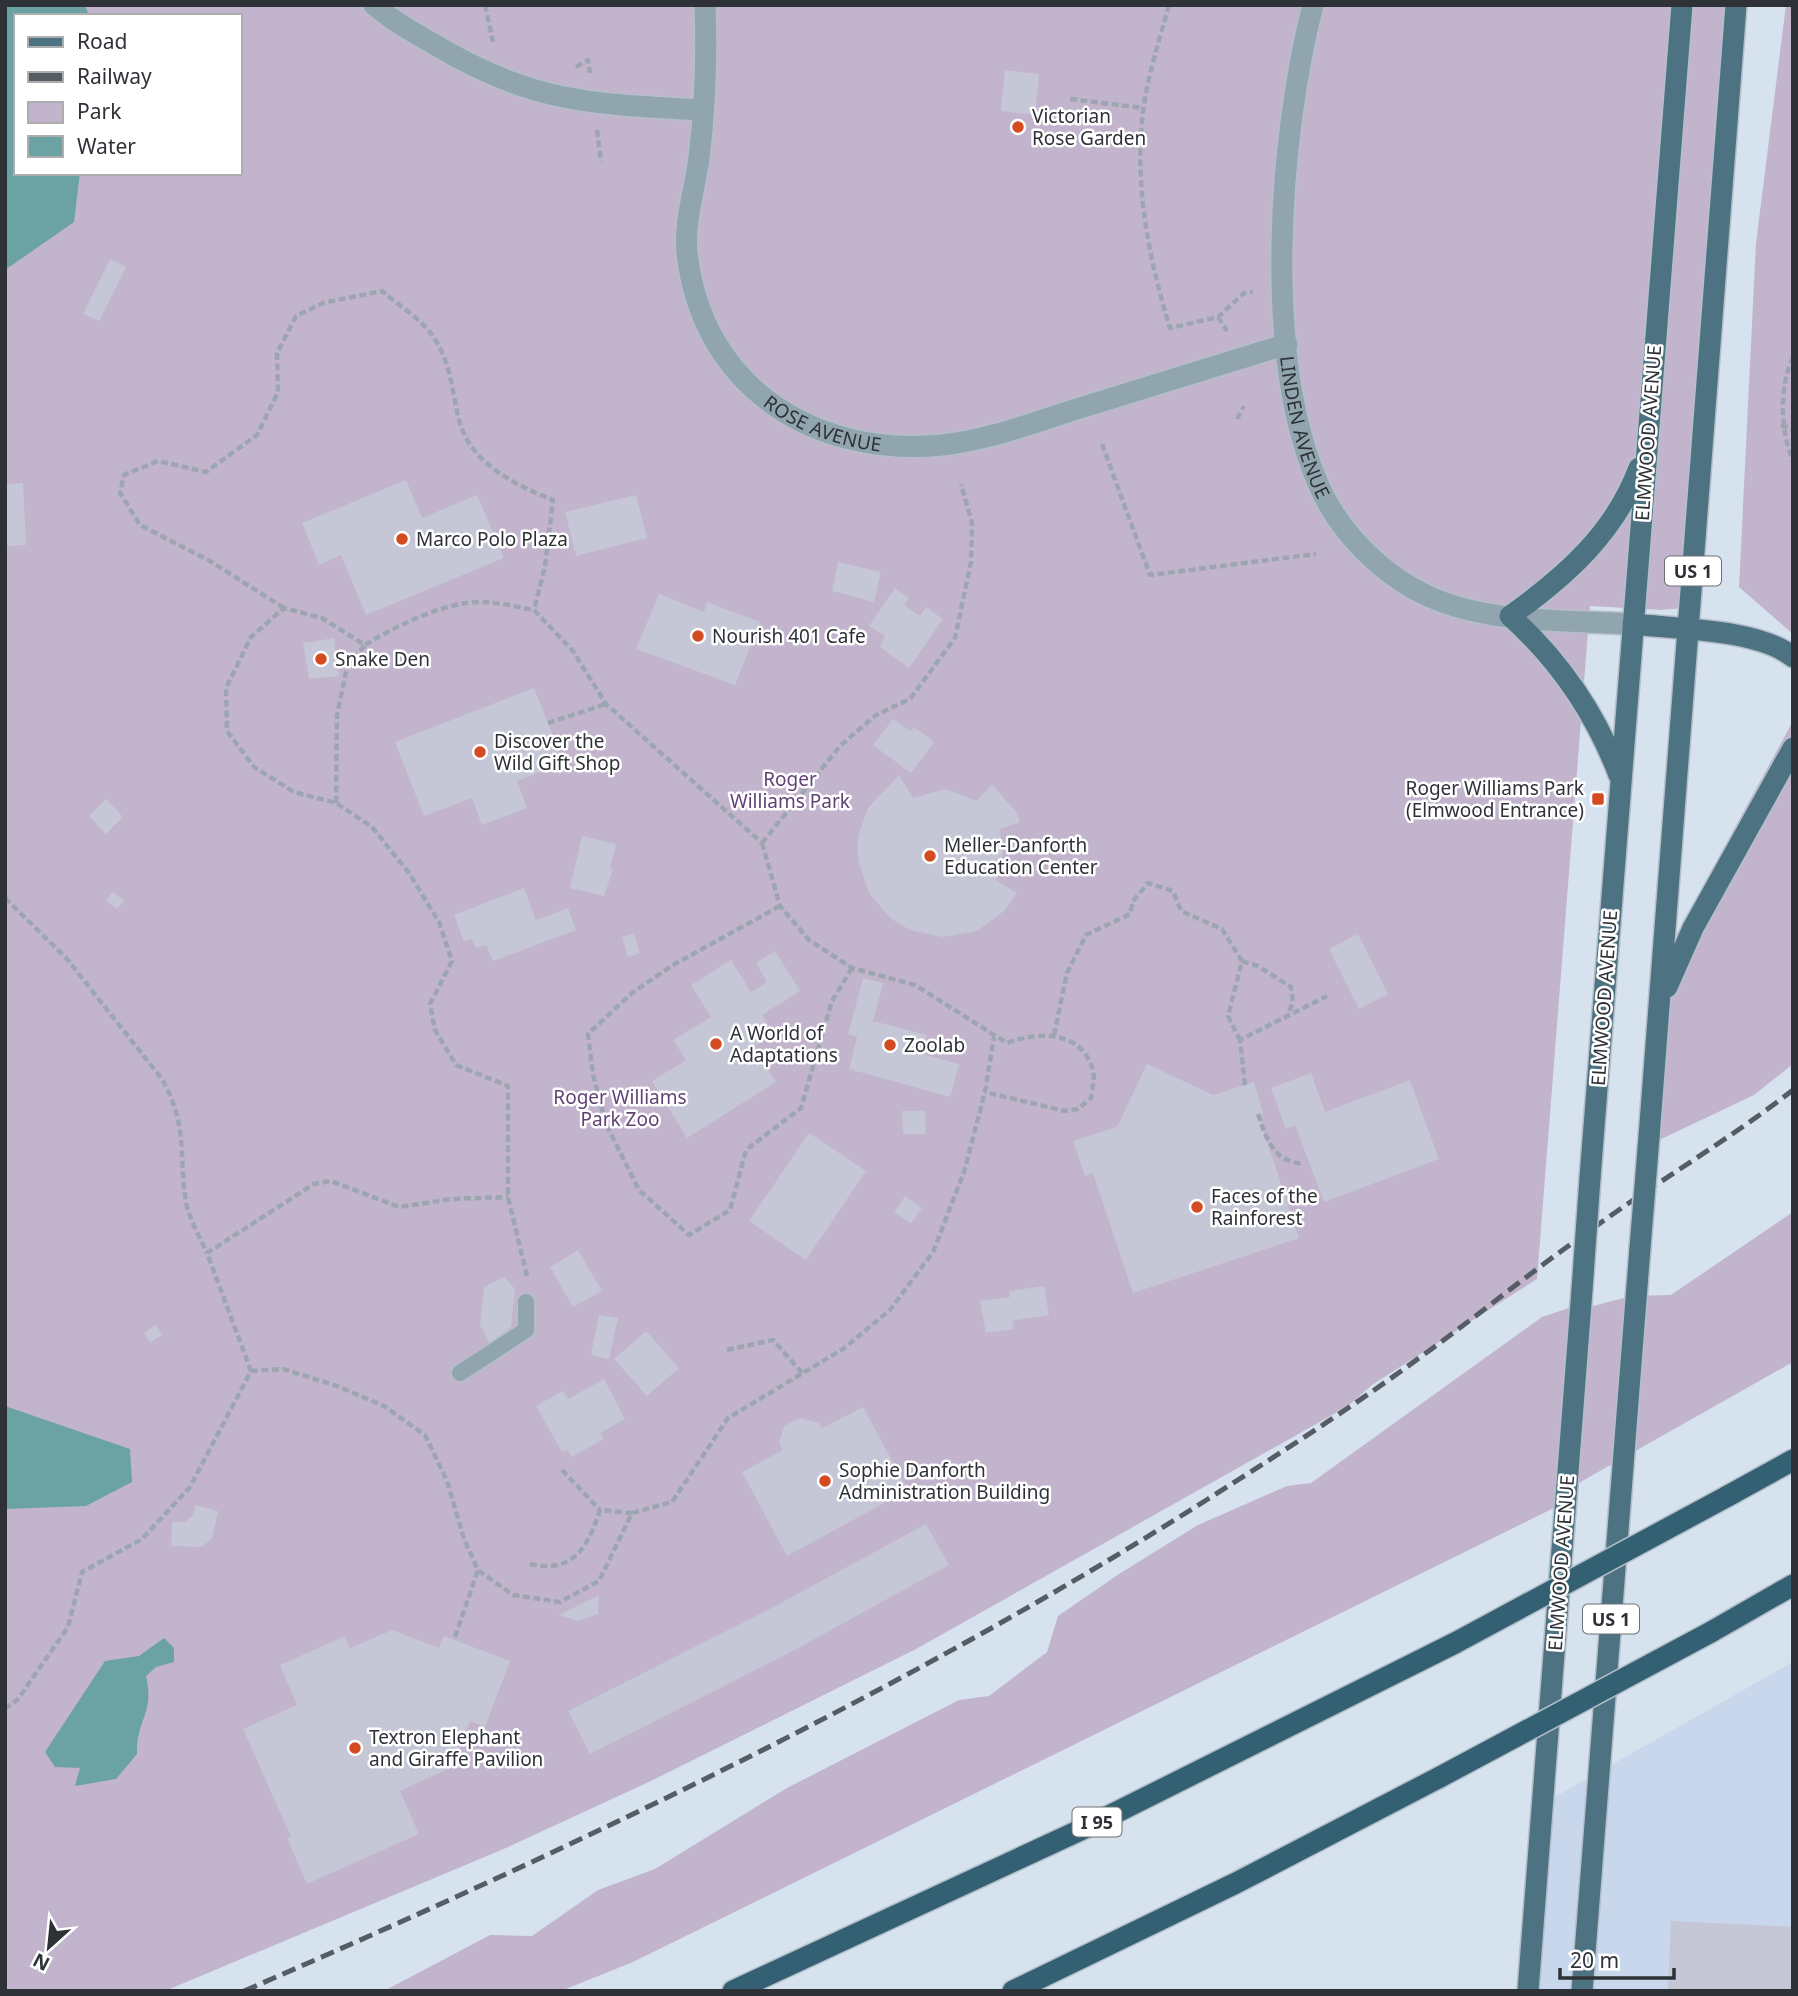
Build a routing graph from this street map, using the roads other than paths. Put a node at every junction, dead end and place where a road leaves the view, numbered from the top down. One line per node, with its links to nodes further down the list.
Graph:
1 (373, 5): 6 (street)
2 (705, 5): 6 (street, ROSE AVENUE)
3 (1313, 5): 7 (street, LINDEN AVENUE)
4 (1682, 5): 8 (main road, ELMWOOD AVENUE / US 1)
5 (1736, 5): 11 (main road, US 1)
6 (703, 110): 7 (street, ROSE AVENUE)
7 (1287, 344): 9 (street, LINDEN AVENUE)
8 (1647, 442): 9 (main road); 10 (main road, ELMWOOD AVENUE / US 1)
9 (1510, 616): 10 (street, LINDEN AVENUE); 14 (main road)
10 (1633, 624): 11 (main road); 14 (main road, ELMWOOD AVENUE / US 1)
11 (1688, 631): 12 (main road); 15 (main road, US 1)
12 (1793, 657)
13 (1793, 748): 15 (main road)
14 (1621, 780): 22 (main road, ELMWOOD AVENUE / US 1, bridge)
15 (1659, 1009): 23 (main road, US 1, bridge)
16 (526, 1302): 17 (lane)
17 (460, 1373)
18 (1793, 1460): 20 (highway, I 95, bridge)
19 (1793, 1586): 21 (highway, bridge)
20 (733, 1991)
21 (1013, 1991)
22 (1528, 1991)
23 (1582, 1991)

